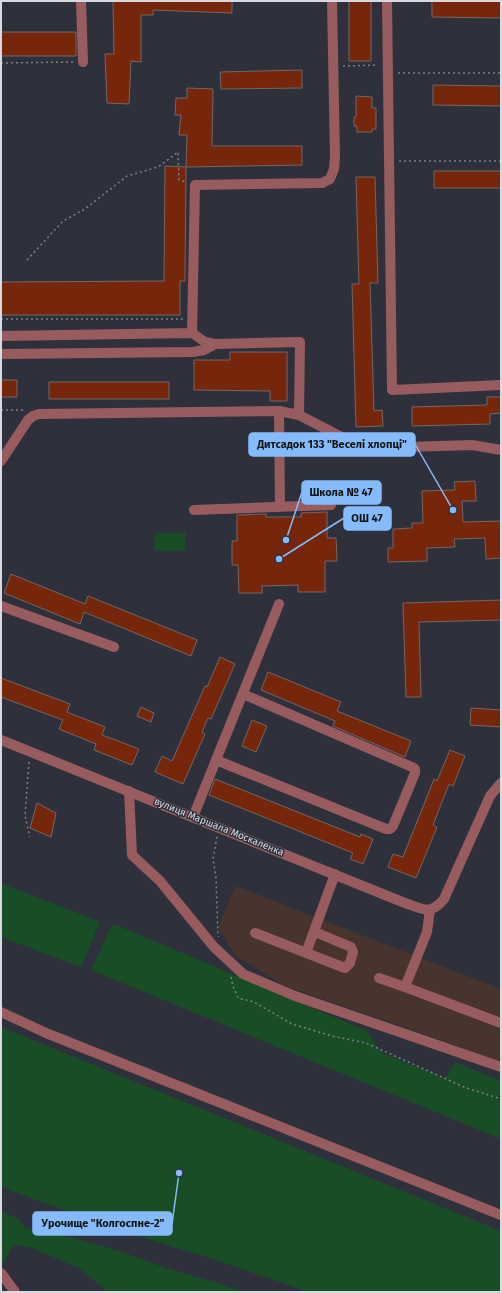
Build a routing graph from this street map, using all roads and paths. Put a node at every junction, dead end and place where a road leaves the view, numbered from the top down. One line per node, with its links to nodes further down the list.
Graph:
1 (81, 1): 4 (street)
2 (332, 1): 6 (street)
3 (387, 1): 7 (street)
4 (84, 62): 5 (path)
5 (1, 63)
6 (333, 66): 7 (path); 11 (street)
7 (388, 69): 8 (path); 9 (street)
8 (501, 73)
9 (389, 161): 10 (path); 19 (street)
10 (501, 161)
11 (200, 185): 12 (path); 14 (street)
12 (27, 260)
13 (1, 319): 14 (path)
14 (192, 319): 15 (street)
15 (192, 333): 16 (street); 17 (street)
16 (1, 336)
17 (215, 344): 18 (street); 23 (street)
18 (1, 354)
19 (501, 385)
20 (1, 410): 22 (path)
21 (279, 411): 22 (street); 23 (street); 27 (street)
22 (39, 414): 25 (street)
23 (299, 415): 24 (street)
24 (501, 450)
25 (1, 461)
26 (330, 505): 27 (street)
27 (280, 507): 28 (street)
28 (194, 510)
29 (279, 604): 32 (street)
30 (1, 606): 31 (street)
31 (114, 647)
32 (243, 694): 35 (street); 35 (street)
33 (1, 740): 34 (street, вулиця Маршала Москаленка)
34 (30, 752): 37 (street, вулиця Маршала Москаленка); 39 (path)
35 (216, 760): 38 (street)
36 (501, 783): 41 (street)
37 (130, 791): 38 (street, вулиця Маршала Москаленка); 49 (street)
38 (193, 817): 40 (street, вулиця Маршала Москаленка)
39 (30, 837)
40 (335, 874): 41 (street, вулиця Маршала Москаленка); 42 (street)
41 (433, 909): 46 (street)
42 (315, 932): 44 (street); 44 (street)
43 (255, 933): 44 (street)
44 (306, 953)
45 (379, 978): 46 (street)
46 (404, 986): 48 (street)
47 (1, 1012): 50 (street)
48 (501, 1023)
49 (501, 1067)
50 (501, 1215)
51 (1, 1273): 52 (street)
52 (15, 1292)

